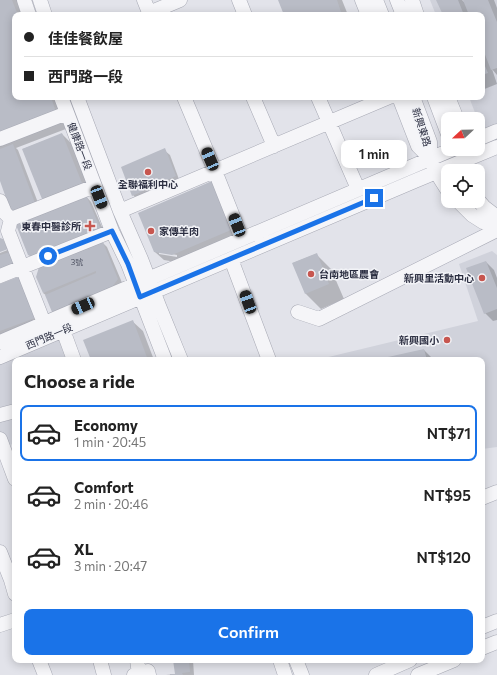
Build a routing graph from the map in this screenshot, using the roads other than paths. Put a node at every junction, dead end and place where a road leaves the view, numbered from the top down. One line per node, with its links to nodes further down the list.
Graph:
1 (24, 0): 9 (street)
2 (180, 0): 8 (street)
3 (239, 0): 10 (street)
4 (362, 0): 11 (street)
5 (376, 0): 12 (street)
6 (397, 0): 13 (street)
7 (412, 0): 14 (street)
8 (147, 9)
9 (28, 12)
10 (244, 12)
11 (367, 12)
12 (381, 12)
13 (402, 12)
14 (416, 12)
15 (62, 100): 26 (street, 健康路一段)
16 (78, 100): 46 (street, 健康路一段)
17 (185, 100): 37 (street)
18 (255, 100): 32 (street)
19 (319, 100): 28 (street)
20 (383, 100): 28 (street)
21 (400, 100): 35 (street, 新興東路)
22 (413, 100): 35 (street, 新興東路)
23 (435, 100): 27 (street, 新興東路)
24 (449, 100): 25 (street)
25 (453, 112)
26 (67, 113): 31 (street); 41 (street, 健康路一段)
27 (441, 115)
28 (329, 123): 32 (street); 42 (street)
29 (497, 131): 30 (street)
30 (485, 136)
31 (0, 140)
32 (274, 146): 37 (street)
33 (497, 147): 36 (street, 西門路一段)
34 (441, 153): 35 (street, 西門路一段)
35 (430, 158): 39 (street); 42 (street, 西門路一段)
36 (463, 164)
37 (216, 171): 46 (street); 52 (street)
38 (441, 171): 39 (street, 西門路一段)
39 (436, 172): 40 (street); 53 (street, 西門路一段)
40 (441, 180)
41 (95, 186): 48 (street); 51 (street, 健康路一段)
42 (358, 189): 52 (street, 西門路一段)
43 (0, 202): 48 (street)
44 (465, 208): 49 (street)
45 (485, 208): 47 (street)
46 (120, 211): 56 (street, 健康路一段)
47 (497, 218)
48 (11, 219): 54 (street)
49 (497, 224)
50 (497, 230): 58 (street)
51 (112, 231): 54 (street); 57 (street, 健康路一段)
52 (242, 239): 56 (street, 西門路一段)
53 (231, 259): 56 (street, 西門路一段); 66 (street)
54 (22, 267): 55 (street); 59 (street)
55 (0, 276)
56 (151, 285): 57 (street, 西門路一段); 65 (street, 健康路一段)
57 (138, 290): 59 (street, 西門路一段); 60 (street, 西門路一段); 64 (street, 健康路一段)
58 (298, 312)
59 (44, 323): 61 (street, 西門路一段)
60 (63, 330): 62 (street, 西門路一段); 63 (street)
61 (0, 342)
62 (0, 357)
63 (73, 357)
64 (164, 357)
65 (180, 357)
66 (268, 357)
67 (12, 412): 68 (street)
68 (0, 415)
69 (0, 439): 70 (street)
70 (12, 471)
71 (497, 492): 72 (street)
72 (485, 497)
73 (0, 552): 74 (street)
74 (8, 571): 75 (street)
75 (12, 584)
76 (12, 621): 78 (street)
77 (497, 621): 79 (street)
78 (0, 625)
79 (485, 626)
80 (497, 642): 81 (street)
81 (485, 647)
82 (40, 663): 88 (street)
83 (101, 663): 89 (street)
84 (281, 663): 90 (street)
85 (297, 663): 91 (street)
86 (403, 663): 92 (street)
87 (447, 663): 93 (street)
88 (45, 675)
89 (104, 675)
90 (285, 675)
91 (302, 675)
92 (376, 675)
93 (418, 675)

